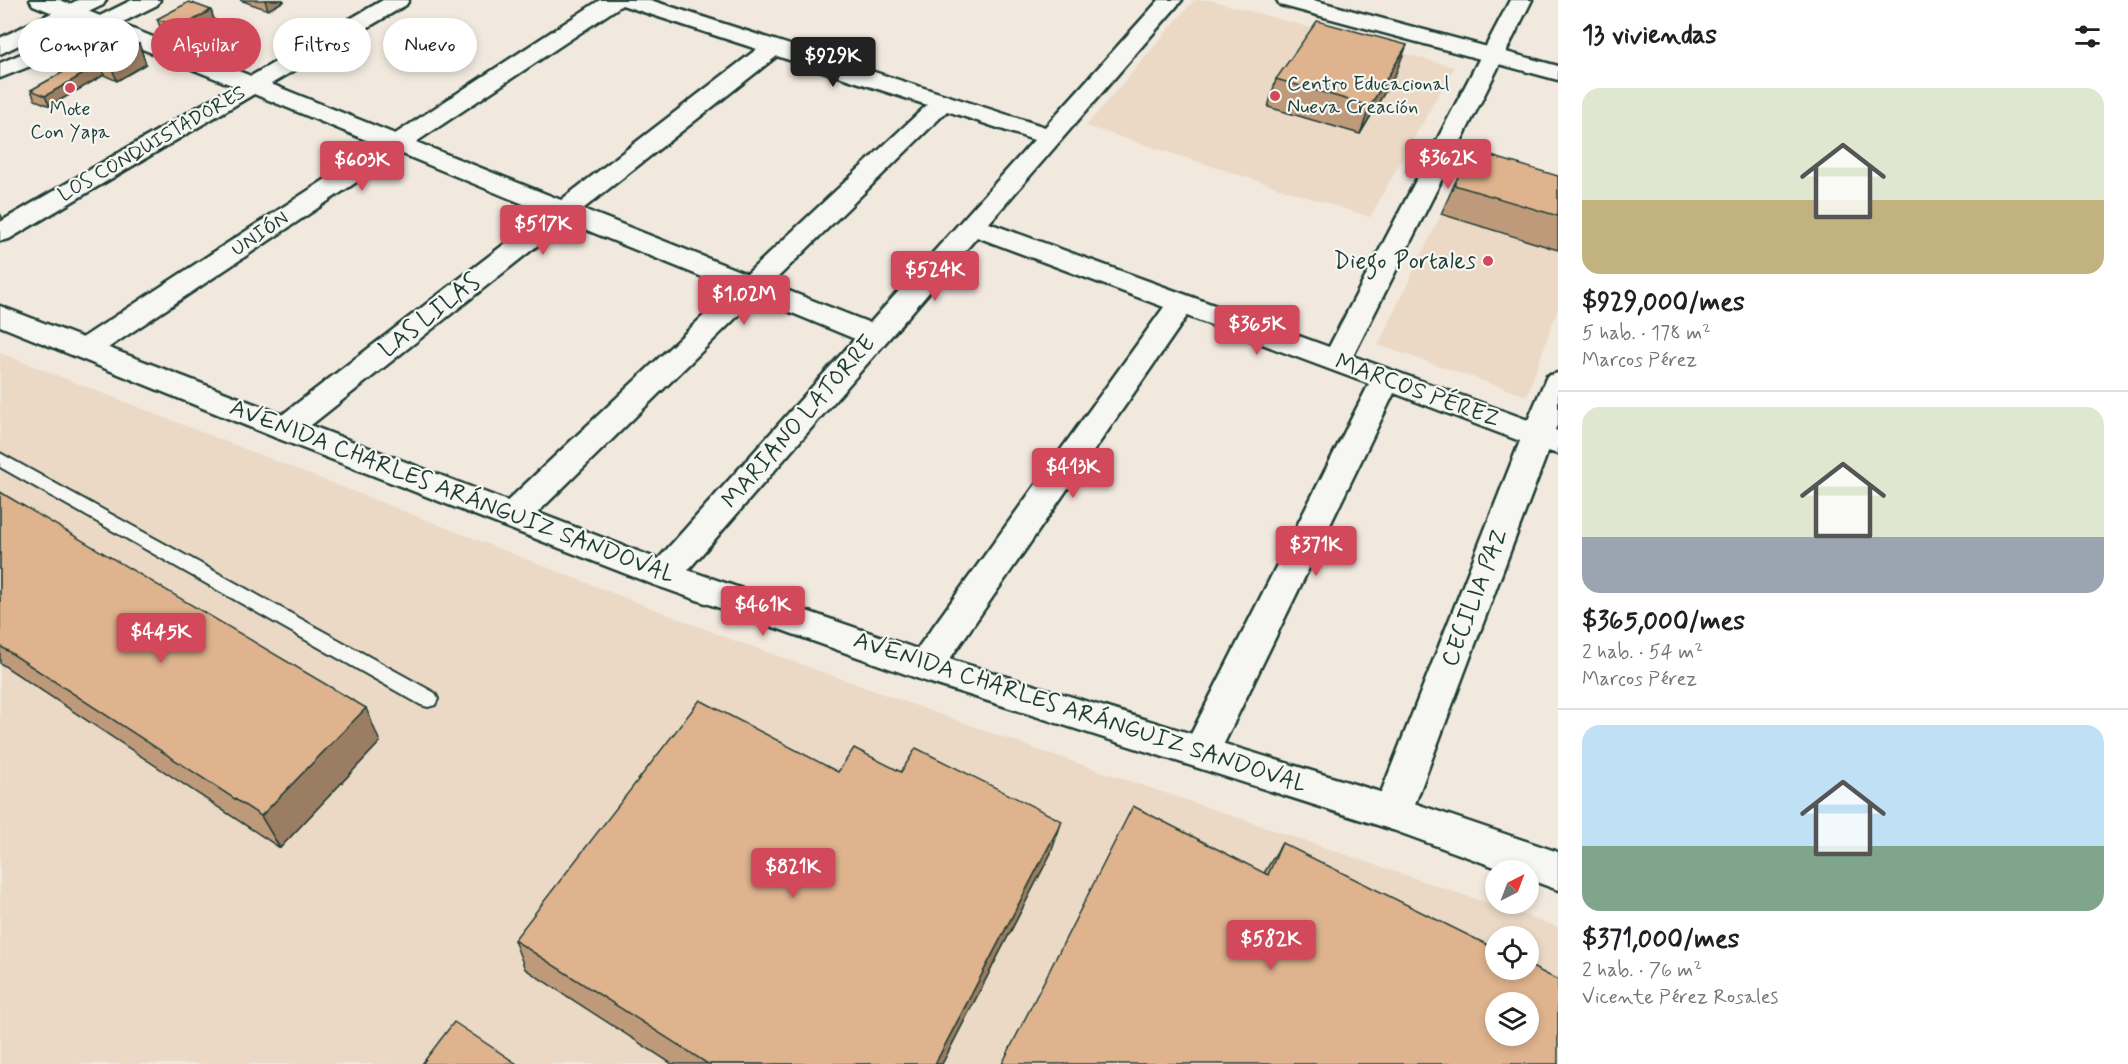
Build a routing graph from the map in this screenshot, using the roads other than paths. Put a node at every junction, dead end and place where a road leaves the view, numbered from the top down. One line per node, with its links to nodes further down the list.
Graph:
1 (41, 0): 9 (street)
2 (149, 0): 10 (street)
3 (398, 0): 16 (street, LOS CONQUISTADORES)
4 (615, 0): 19 (street, UNIÓN)
5 (628, 0): 12 (street)
6 (1171, 0): 18 (street, MARIANO LATORRE)
7 (1288, 0): 13 (street)
8 (1521, 0): 13 (street)
9 (71, 12): 10 (street); 11 (street)
10 (98, 12): 14 (street); 16 (street)
11 (0, 47)
12 (774, 47): 17 (street); 20 (street, LAS LILAS)
13 (1492, 56): 15 (street); 28 (street)
14 (0, 72)
15 (1558, 73)
16 (252, 86): 19 (street); 22 (street, LOS CONQUISTADORES)
17 (943, 102): 18 (street); 23 (street)
18 (1050, 137): 21 (street, MARIANO LATORRE)
19 (397, 144): 20 (street); 27 (street, UNIÓN)
20 (564, 211): 23 (street); 31 (street, LAS LILAS)
21 (972, 226): 24 (street, MARCOS PÉREZ); 26 (street, MARIANO LATORRE)
22 (0, 233)
23 (751, 287): 26 (street); 34 (street)
24 (1181, 303): 28 (street, MARCOS PÉREZ); 36 (street)
25 (0, 315): 27 (street, AVENIDA CHARLES ARÁNGUIZ SANDOVAL)
26 (874, 336): 35 (street, MARIANO LATORRE)
27 (86, 349): 31 (street, AVENIDA CHARLES ARÁNGUIZ SANDOVAL)
28 (1336, 361): 29 (street, MARCOS PÉREZ)
29 (1386, 379): 32 (street, MARCOS PÉREZ); 38 (street)
30 (1558, 383): 32 (street, CECILIA PAZ)
31 (285, 429): 34 (street, AVENIDA CHARLES ARÁNGUIZ SANDOVAL)
32 (1548, 439): 39 (street, CECILIA PAZ)
33 (0, 459): 37 (lane)
34 (513, 516): 35 (street, AVENIDA CHARLES ARÁNGUIZ SANDOVAL)
35 (664, 575): 36 (street, AVENIDA CHARLES ARÁNGUIZ SANDOVAL)
36 (925, 666): 38 (street, AVENIDA CHARLES ARÁNGUIZ SANDOVAL)
37 (428, 699)
38 (1201, 752): 39 (street, AVENIDA CHARLES ARÁNGUIZ SANDOVAL)
39 (1393, 813): 40 (street, AVENIDA CHARLES ARÁNGUIZ SANDOVAL)
40 (1558, 871)

